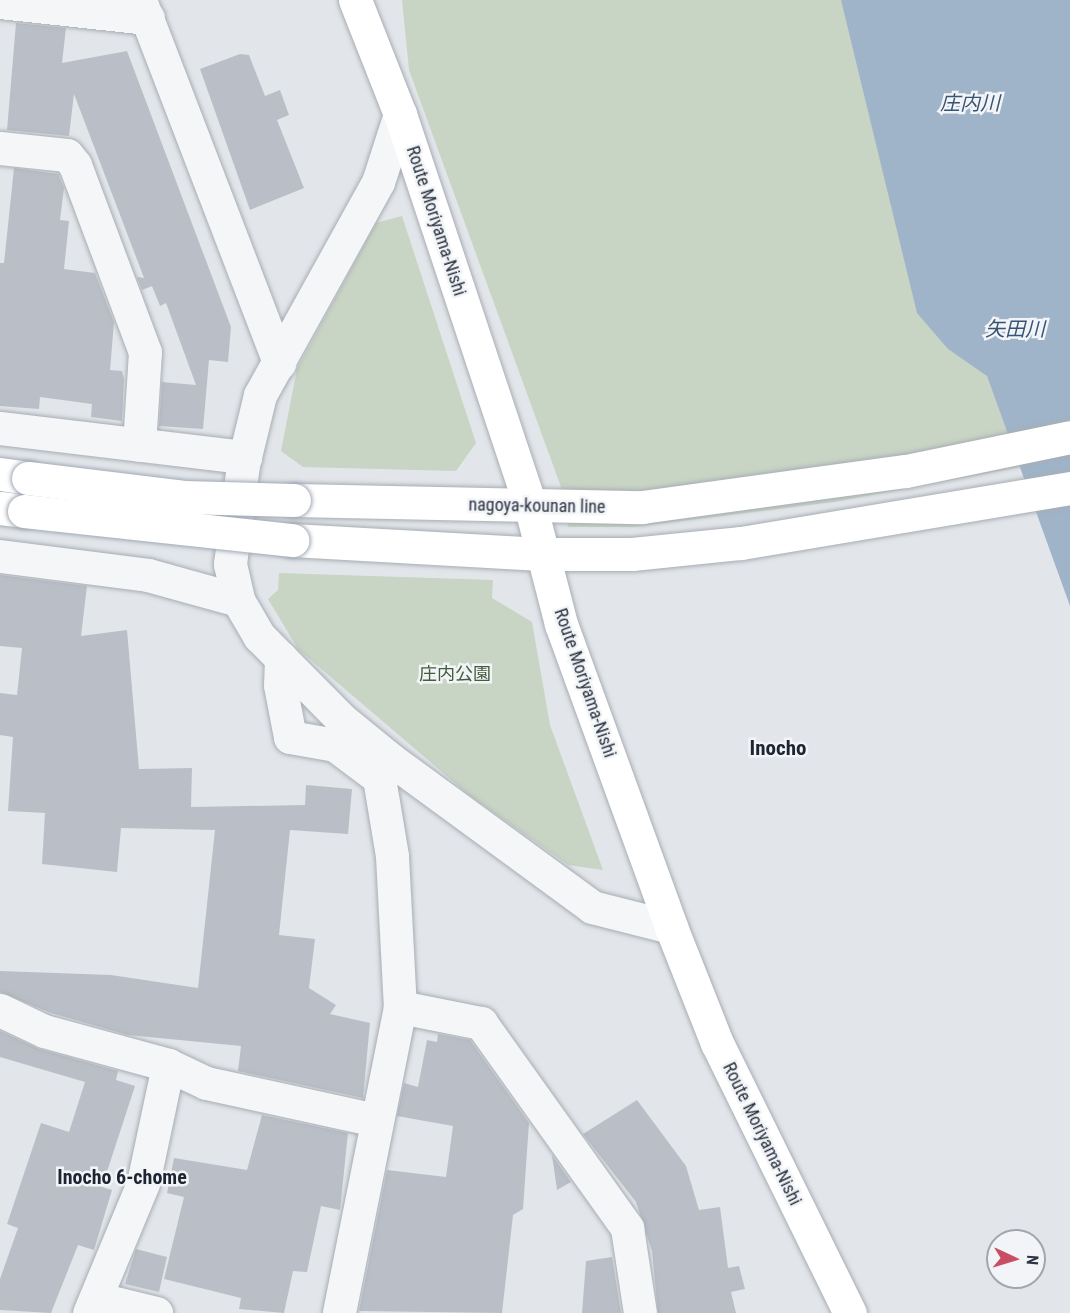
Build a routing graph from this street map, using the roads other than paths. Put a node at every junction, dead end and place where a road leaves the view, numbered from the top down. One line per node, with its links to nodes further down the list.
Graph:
1 (355, 0): 4 (main road, Route Moriyama-Nishi)
2 (0, 2): 3 (street)
3 (144, 9): 6 (street)
4 (400, 114): 6 (street); 13 (main road, Route Moriyama-Nishi)
5 (0, 148): 9 (street)
6 (279, 363): 10 (street)
7 (0, 428): 9 (street)
8 (1070, 436): 13 (main road, nagoya-kounan line)
9 (138, 445): 10 (street)
10 (245, 457): 17 (street)
11 (14, 476): 13 (main road, nagoya-kounan line, bridge)
12 (1070, 488): 15 (main road)
13 (531, 508): 15 (main road, Route Moriyama-Nishi)
14 (12, 510): 15 (main road, bridge)
15 (561, 555): 19 (main road, Route Moriyama-Nishi)
16 (0, 556): 17 (street)
17 (238, 600): 18 (street)
18 (281, 658): 19 (street); 20 (street)
19 (671, 927): 28 (main road, Route Moriyama-Nishi)
20 (400, 1008): 23 (street); 27 (street)
21 (0, 1010): 22 (street)
22 (168, 1065): 23 (street); 24 (street)
23 (375, 1120): 26 (street)
24 (94, 1306): 25 (street)
25 (156, 1313)
26 (339, 1313)
27 (640, 1313)
28 (850, 1313)

